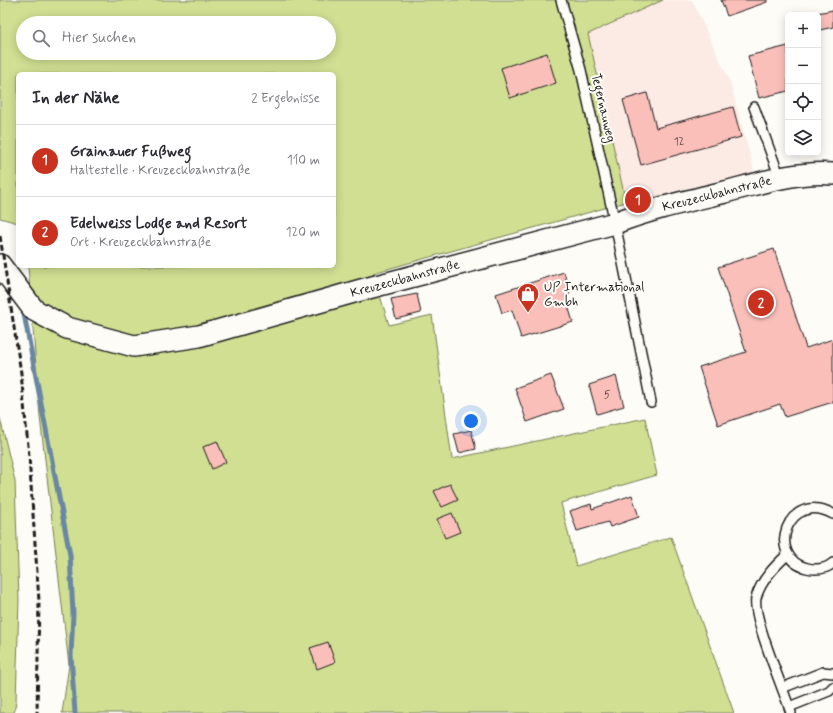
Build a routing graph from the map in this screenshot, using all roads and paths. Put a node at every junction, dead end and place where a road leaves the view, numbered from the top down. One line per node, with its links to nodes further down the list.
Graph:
1 (561, 0): 5 (lane, Tegernauweg)
2 (754, 107): 4 (lane)
3 (833, 174): 4 (street, Kreuzeckbahnstraße)
4 (780, 178): 5 (street, Kreuzeckbahnstraße)
5 (615, 223): 6 (street, Kreuzeckbahnstraße); 7 (lane, Tegernauweg)
6 (0, 265)
7 (651, 402)
8 (833, 514): 9 (lane)
9 (788, 554): 10 (lane); 13 (lane)
10 (833, 563)
11 (833, 673): 13 (lane)
12 (833, 687): 14 (lane)
13 (782, 688): 14 (lane)
14 (790, 710)

